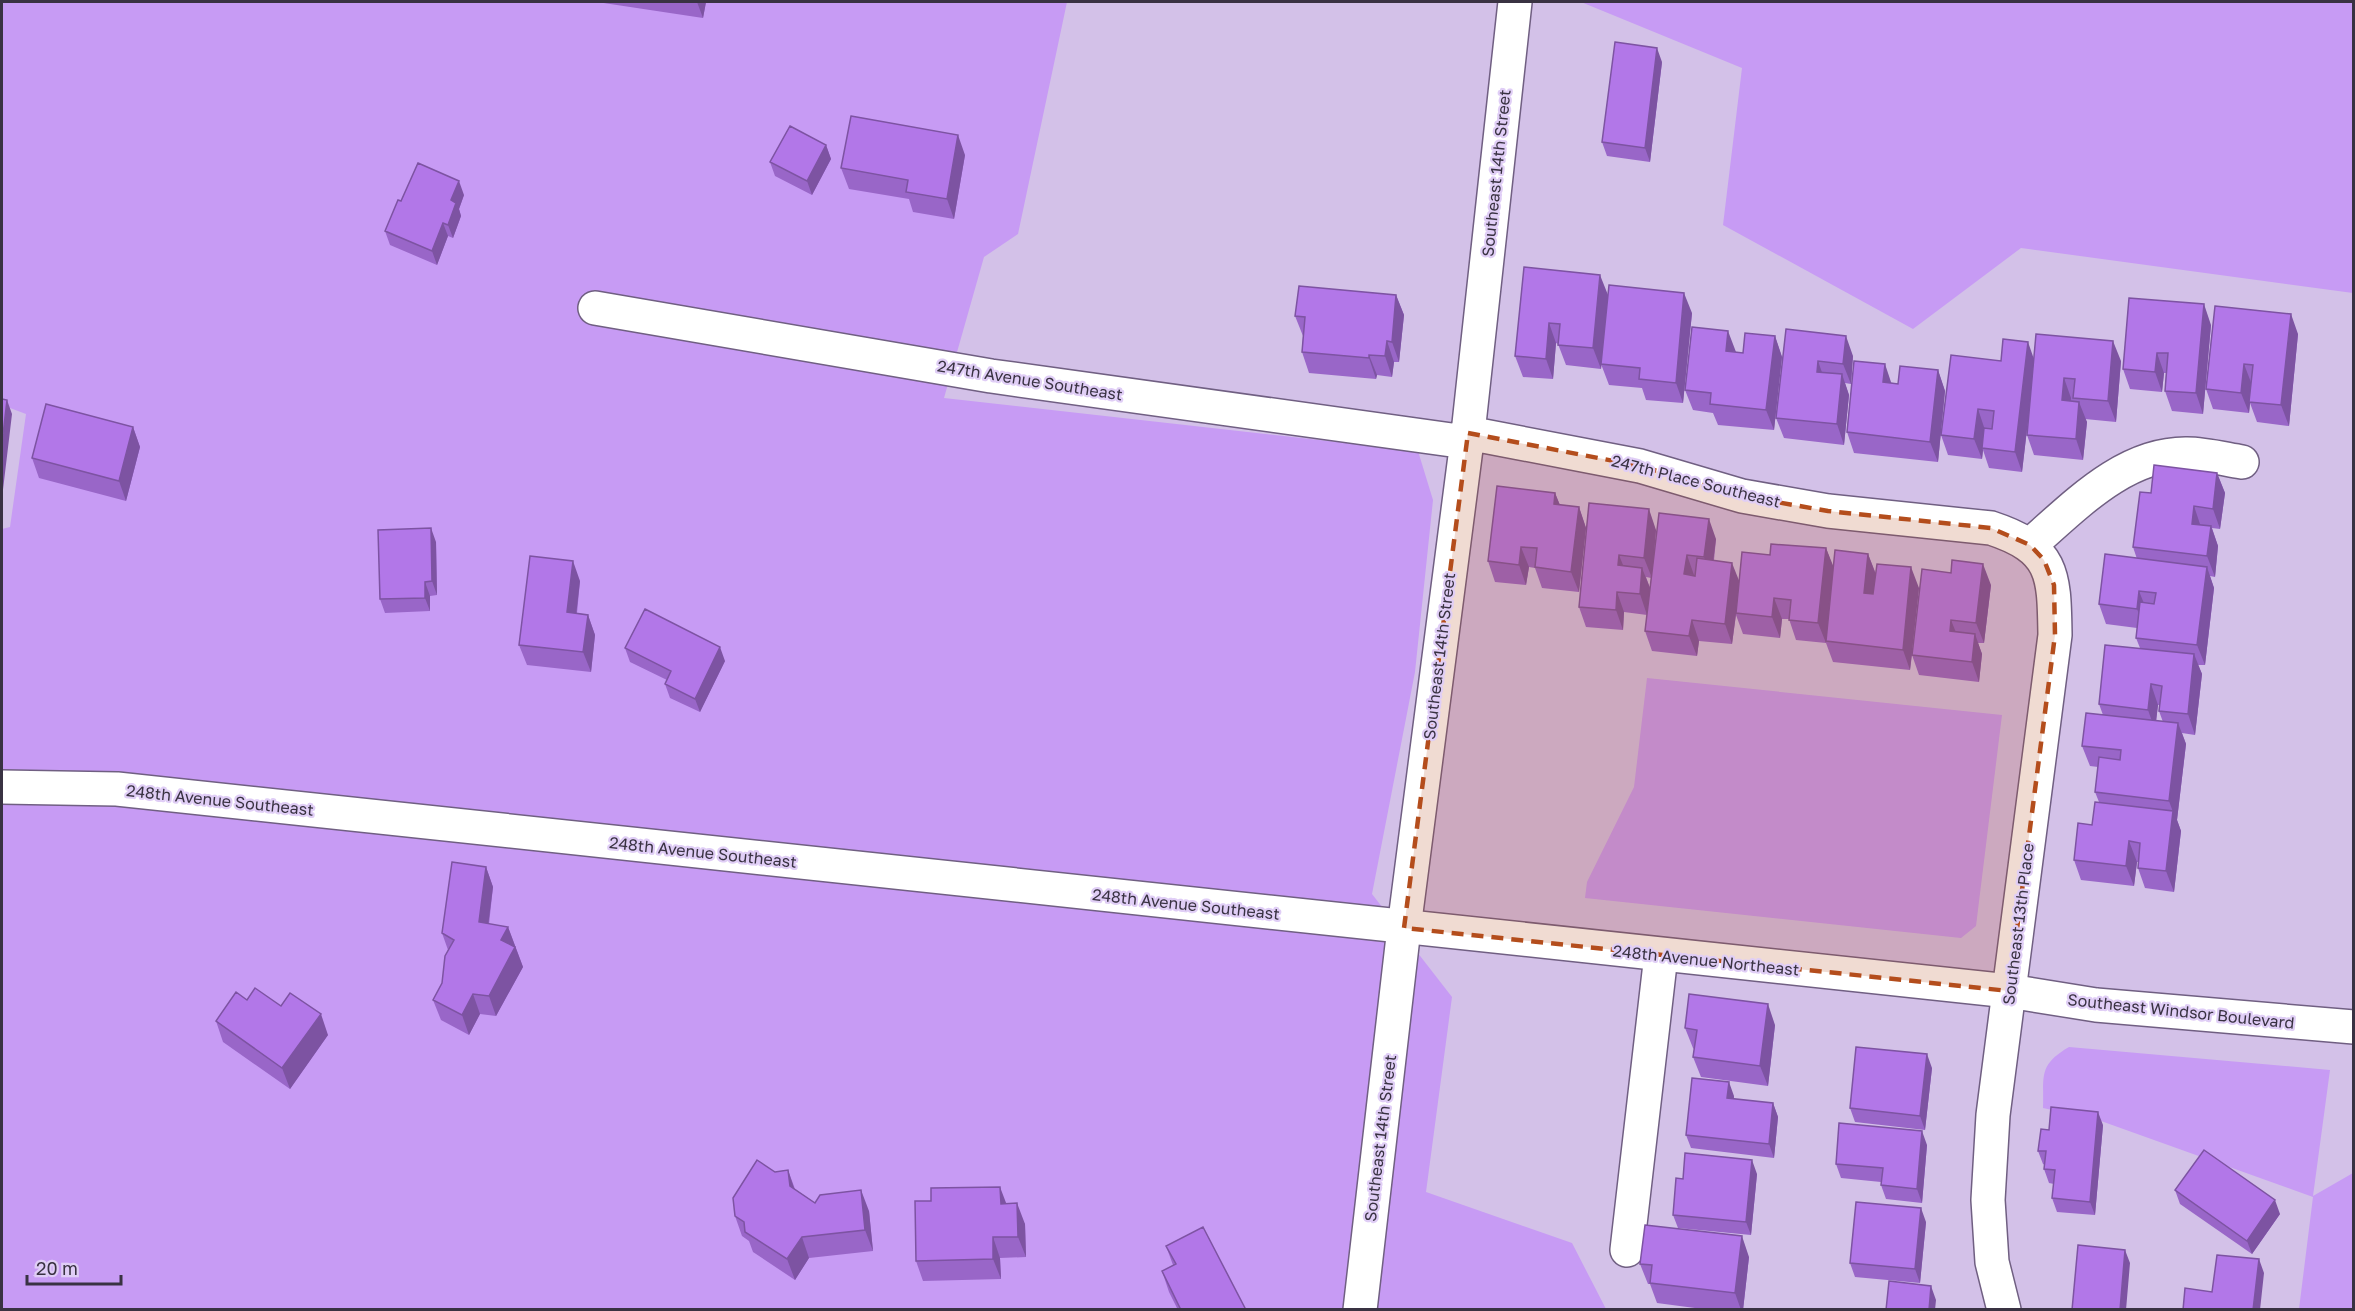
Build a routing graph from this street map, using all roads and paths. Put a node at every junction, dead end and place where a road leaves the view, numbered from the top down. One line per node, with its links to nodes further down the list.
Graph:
1 (1515, 2): 3 (street, Southeast 14th Street)
2 (595, 308): 3 (street, 247th Avenue Southeast)
3 (1467, 438): 5 (street, 247th Place Southeast); 7 (street, Southeast 14th Street)
4 (2242, 462): 5 (street)
5 (2030, 545): 9 (street, Southeast 13th Place)
6 (2, 787): 7 (street, 248th Avenue Southeast)
7 (1404, 928): 8 (street, 248th Avenue Northeast); 12 (street, Southeast 14th Street)
8 (1661, 955): 9 (street, 248th Avenue Northeast); 11 (street)
9 (2009, 991): 10 (street, Southeast Windsor Boulevard); 13 (street, Southeast 13th Place)
10 (2354, 1028)
11 (1627, 1250)
12 (1360, 1310)
13 (2004, 1310)

